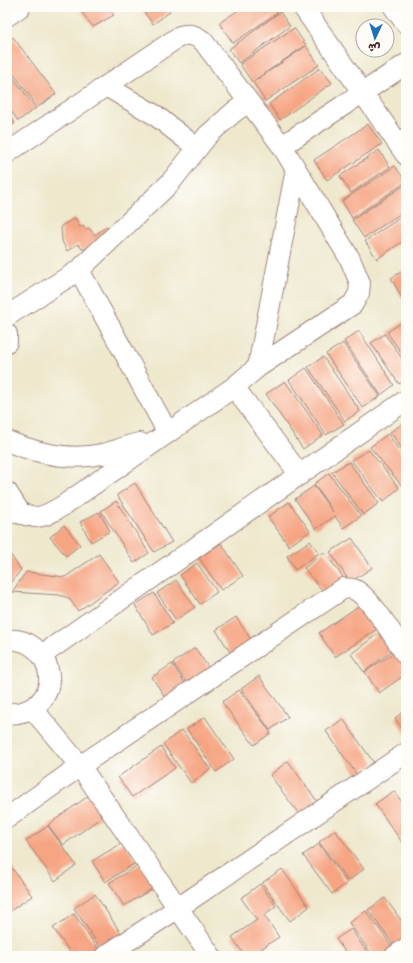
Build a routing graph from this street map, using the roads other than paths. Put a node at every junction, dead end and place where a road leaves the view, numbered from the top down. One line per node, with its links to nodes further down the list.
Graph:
1 (20, 7): 4 (street)
2 (303, 7): 8 (street)
3 (395, 7): 5 (main road)
4 (7, 16)
5 (406, 22)
6 (406, 64): 8 (street)
7 (106, 86): 9 (street); 11 (street); 12 (street)
8 (363, 91): 10 (street); 13 (street)
9 (248, 102): 10 (street); 11 (street)
10 (282, 146): 14 (street)
11 (197, 148): 15 (street)
12 (7, 153)
13 (406, 155)
14 (296, 169): 19 (street); 19 (street)
15 (79, 270): 16 (street); 22 (street)
16 (7, 316)
17 (7, 334): 18 (street)
18 (7, 342)
19 (258, 367): 20 (street)
20 (234, 387): 22 (street); 25 (street)
21 (406, 400): 25 (street)
22 (168, 433): 24 (street)
23 (7, 442): 24 (street)
24 (147, 448): 27 (street)
25 (300, 475): 29 (street)
26 (7, 492): 27 (street)
27 (14, 513)
28 (7, 640): 29 (street)
29 (42, 655): 31 (street)
30 (406, 655): 34 (street)
31 (32, 708): 32 (street); 34 (street)
32 (7, 713)
33 (406, 753): 36 (street)
34 (80, 766): 35 (street); 36 (street)
35 (7, 818)
36 (178, 908): 38 (street); 39 (street)
37 (406, 948): 40 (street)
38 (105, 956)
39 (211, 956)
40 (395, 956)

